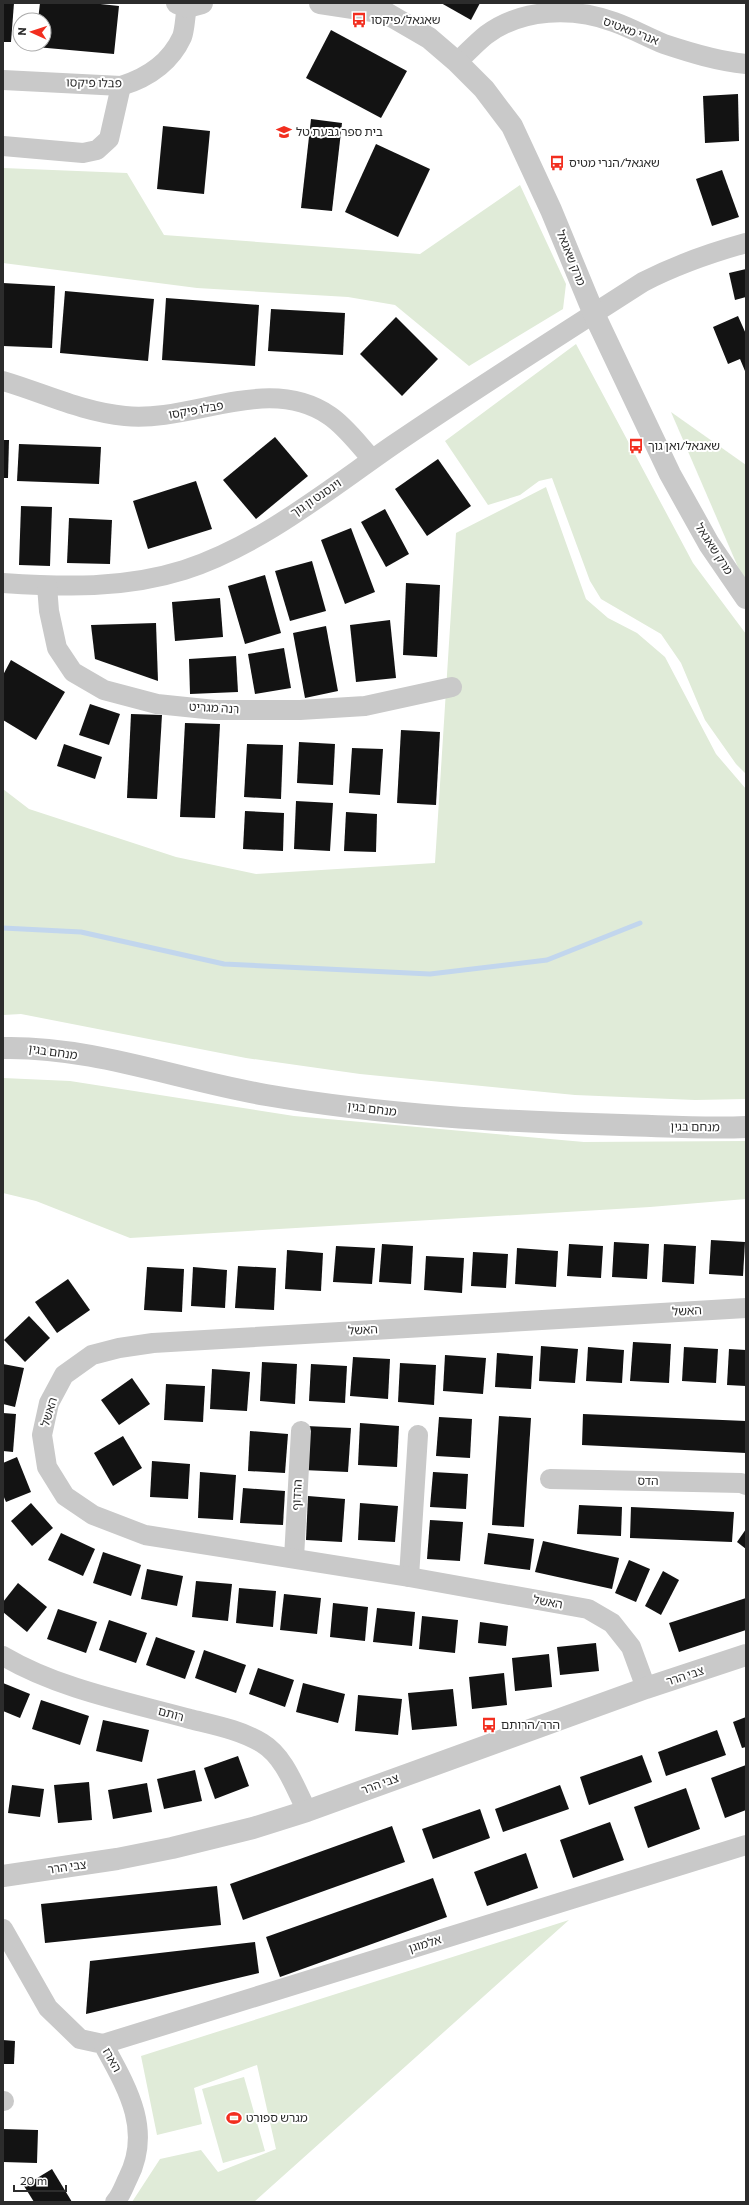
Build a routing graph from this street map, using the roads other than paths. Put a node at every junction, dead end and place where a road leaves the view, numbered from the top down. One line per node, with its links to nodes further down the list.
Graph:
1 (320, 3): 4 (street, מרק שאגאל)
2 (189, 4): 7 (street, פבלו פיקסו)
3 (582, 8): 4 (street, אנרי מאטיס); 5 (street, אנרי מאטיס)
4 (457, 62): 10 (street, מרק שאגאל)
5 (746, 64)
6 (3, 80): 7 (street, פבלו פיקסו)
7 (122, 86): 8 (street)
8 (3, 146)
9 (746, 243): 10 (street, וינסנט ון גוך)
10 (594, 314): 12 (street, וינסנט ון גוך); 15 (street, מרק שאגאל)
11 (3, 382): 12 (street, פבלו פיקסו)
12 (372, 459): 14 (street, וינסנט ון גוך)
13 (3, 583): 14 (street, וינסנט ון גוך)
14 (47, 586): 16 (street, רנה מגריט)
15 (746, 598)
16 (452, 687)
17 (3, 1048): 18 (street, מנחם בגין)
18 (746, 1128)
19 (746, 1308): 24 (street, האשל)
20 (301, 1431): 24 (street, הרדוף)
21 (418, 1435): 25 (street)
22 (550, 1479): 23 (street, הדס)
23 (746, 1485)
24 (294, 1558): 25 (street, האשל)
25 (409, 1577): 28 (street, האשל)
26 (746, 1655): 28 (street, צבי הרר)
27 (3, 1656): 29 (street, רותם)
28 (646, 1688): 29 (street, צבי הרר)
29 (307, 1811): 31 (street, צבי הרר)
30 (746, 1845): 33 (street, אלמוגן)
31 (3, 1876)
32 (3, 1929): 33 (street, הארז)
33 (103, 2044): 34 (street, הארז)
34 (115, 2202)

